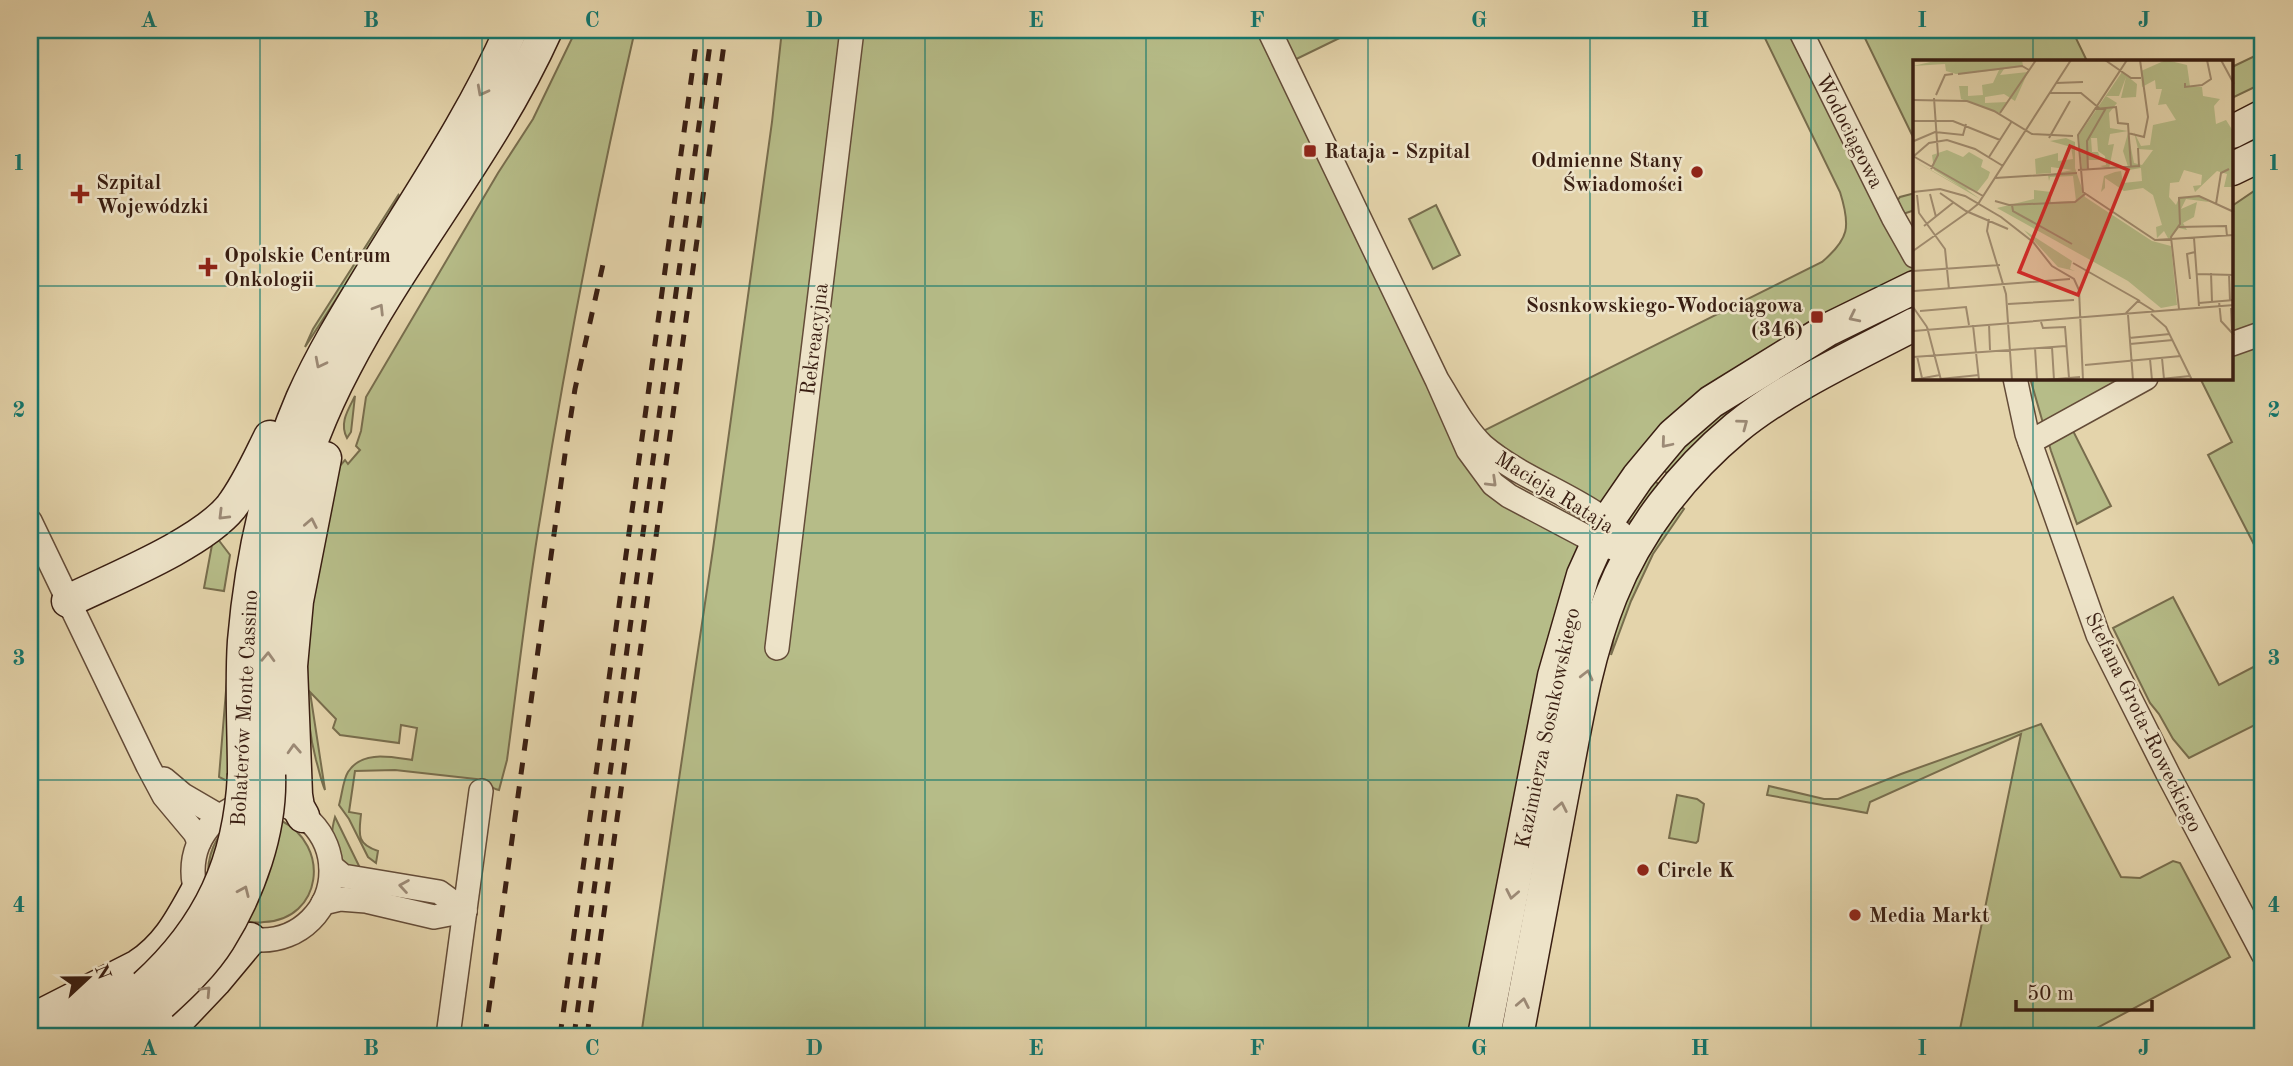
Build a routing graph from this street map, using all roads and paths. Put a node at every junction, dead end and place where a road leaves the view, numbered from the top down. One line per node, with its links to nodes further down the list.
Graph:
1 (511, 30): 19 (main road, Bohaterów Monte Cassino, one-way to 19)
2 (546, 30): 15 (main road, Bohaterów Monte Cassino, one-way to 2)
3 (852, 30): 25 (street, Rekreacyjna)
4 (1269, 30): 22 (street, Macieja Rataja)
5 (1800, 30): 10 (street, Wodociągowa)
6 (2263, 116): 7 (main road)
7 (2234, 131)
8 (2263, 154): 9 (main road)
9 (2234, 168)
10 (1908, 237)
11 (1913, 288): 22 (main road, Kazimierza Sosnkowskiego, one-way to 22)
12 (1913, 325): 23 (main road, Kazimierza Sosnkowskiego, one-way to 12)
13 (2263, 333): 14 (street)
14 (2234, 343)
15 (344, 368): 27 (main road, Bohaterów Monte Cassino, one-way to 15); 30 (main road, one-way to 15)
16 (2000, 380): 20 (street, Stefana Grota-Roweckiego)
17 (2015, 380): 20 (street, Stefana Grota-Roweckiego)
18 (2142, 380): 20 (street)
19 (303, 399): 24 (main road, one-way to 24); 27 (main road, Bohaterów Monte Cassino)
20 (2028, 438): 37 (street, Stefana Grota-Roweckiego)
21 (30, 521): 24 (street)
22 (1602, 532): 23 (street, Macieja Rataja); 44 (main road, Kazimierza Sosnkowskiego, one-way to 44)
23 (1635, 548): 45 (main road, Kazimierza Sosnkowskiego, one-way to 23)
24 (68, 601): 26 (street)
25 (777, 648)
26 (148, 766): 29 (street); 31 (street)
27 (256, 774): 38 (main road, Bohaterów Monte Cassino, bridge)
28 (481, 791): 35 (street)
29 (219, 816): 30 (street); 31 (street)
30 (303, 816): 32 (street)
31 (199, 842): 33 (street)
32 (331, 866): 34 (street); 35 (street, one-way to 32)
33 (196, 893): 36 (street); 39 (main road)
34 (323, 903): 35 (street); 36 (street)
35 (466, 911): 43 (street)
36 (250, 939): 42 (main road, one-way to 36)
37 (2263, 954)
38 (153, 995): 40 (main road, Bohaterów Monte Cassino); 41 (main road, Bohaterów Monte Cassino)
39 (30, 1021)
40 (61, 1036)
41 (118, 1036)
42 (156, 1036)
43 (448, 1036)
44 (1484, 1036)
45 (1517, 1036)

